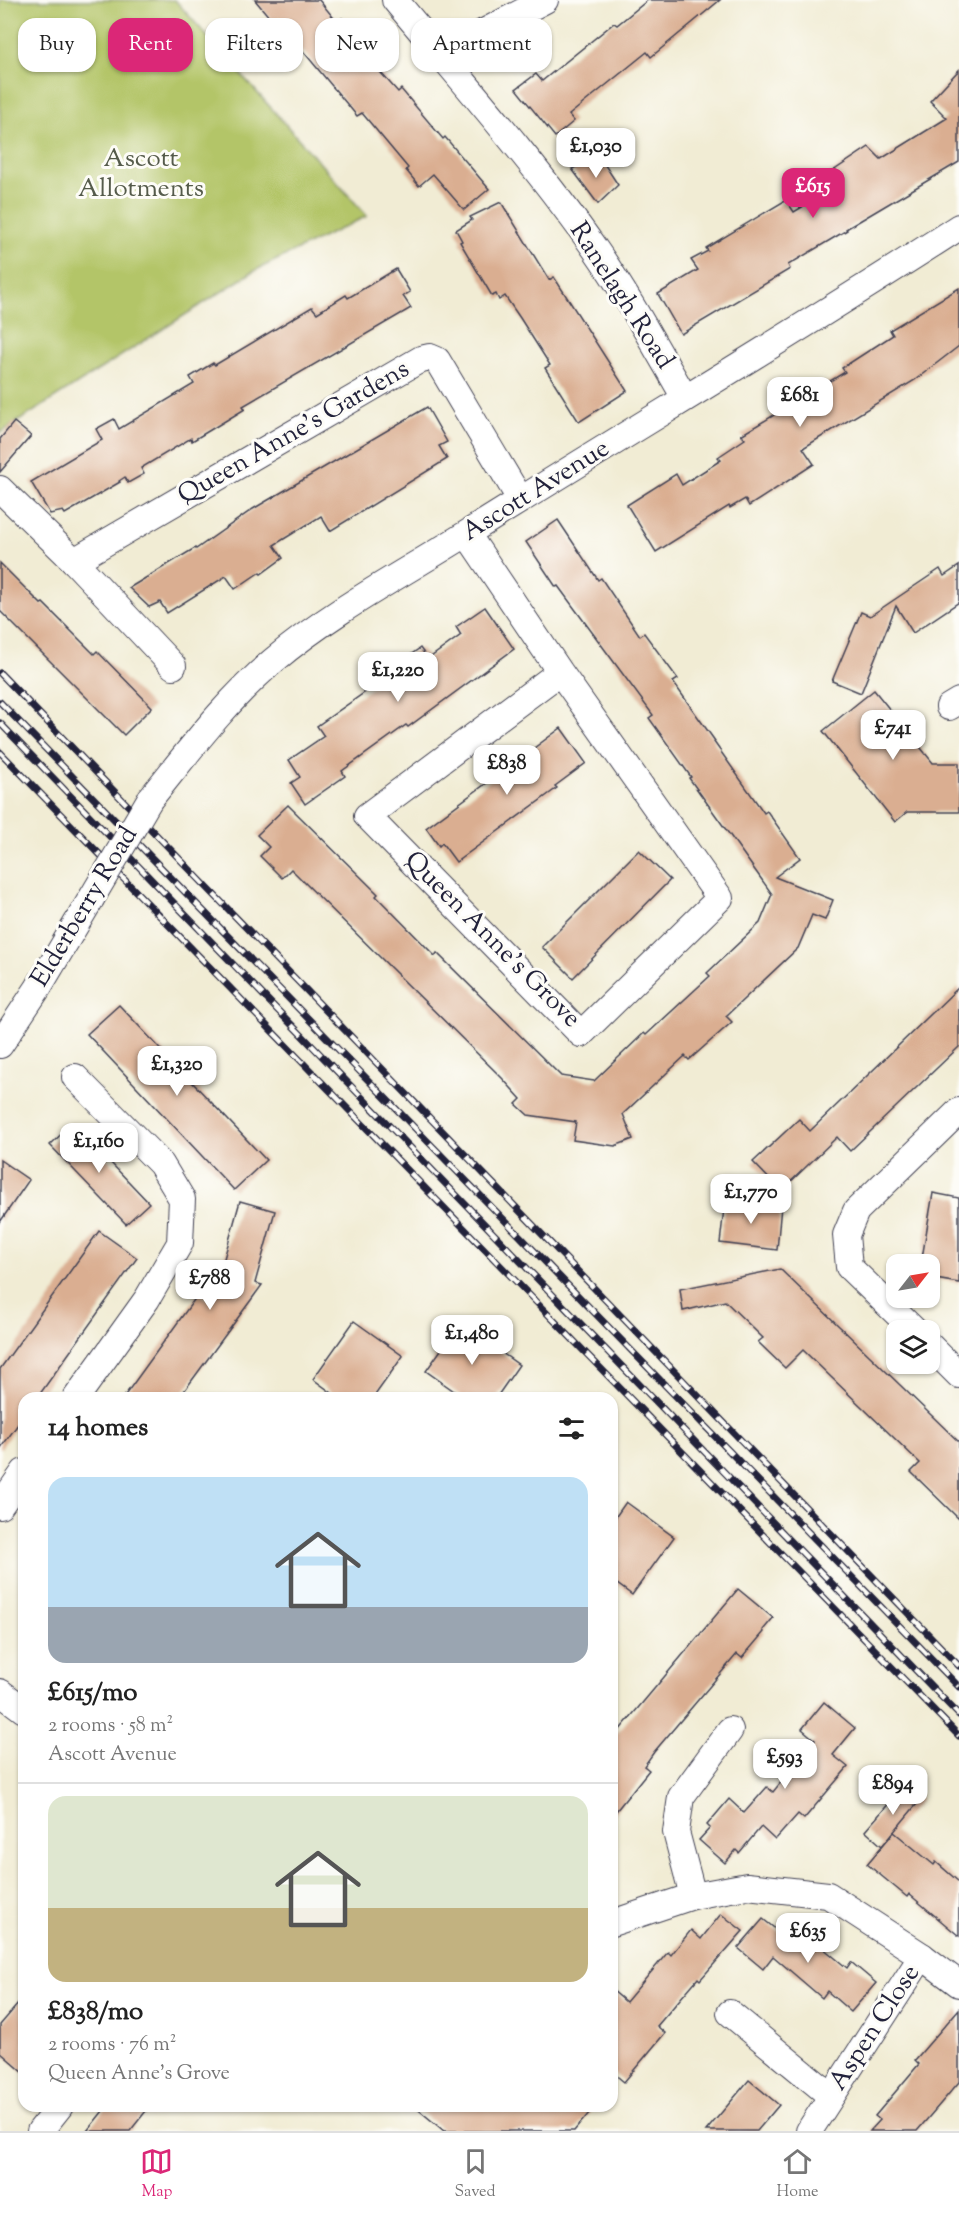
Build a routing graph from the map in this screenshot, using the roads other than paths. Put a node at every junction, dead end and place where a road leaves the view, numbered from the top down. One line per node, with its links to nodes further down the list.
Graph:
1 (395, 0): 4 (street, Ranelagh Road)
2 (545, 0): 3 (street)
3 (511, 18)
4 (411, 20)
5 (454, 72): 7 (street, Ranelagh Road)
6 (959, 227): 7 (street, Ascott Avenue)
7 (684, 398): 9 (street, Ascott Avenue)
8 (0, 489): 11 (street)
9 (520, 499): 10 (street, Ascott Avenue); 11 (street, Queen Anne's Gardens)
10 (467, 534): 13 (street, Queen Anne's Grove); 14 (street, Ascott Avenue)
11 (74, 561): 12 (street)
12 (173, 666)
13 (560, 672): 13 (street, Queen Anne's Grove)
14 (150, 799): 15 (street, Elderberry Road, bridge)
15 (0, 1045)
16 (75, 1077): 21 (street)
17 (959, 1111): 18 (street)
18 (904, 1320)
19 (940, 1356): 20 (street)
20 (959, 1375)
21 (80, 1392)
22 (18, 1480): 23 (street)
23 (0, 1506)
24 (0, 1692): 25 (street)
25 (18, 1706)
26 (730, 1730): 27 (street)
27 (693, 1896): 28 (street); 29 (street)
28 (618, 1921)
29 (922, 1956): 30 (street); 32 (street, Aspen Close)
30 (959, 1984)
31 (730, 2013): 32 (street)
32 (831, 2096): 35 (street, Aspen Close)
33 (55, 2112): 34 (street)
34 (40, 2131)
35 (809, 2131)

